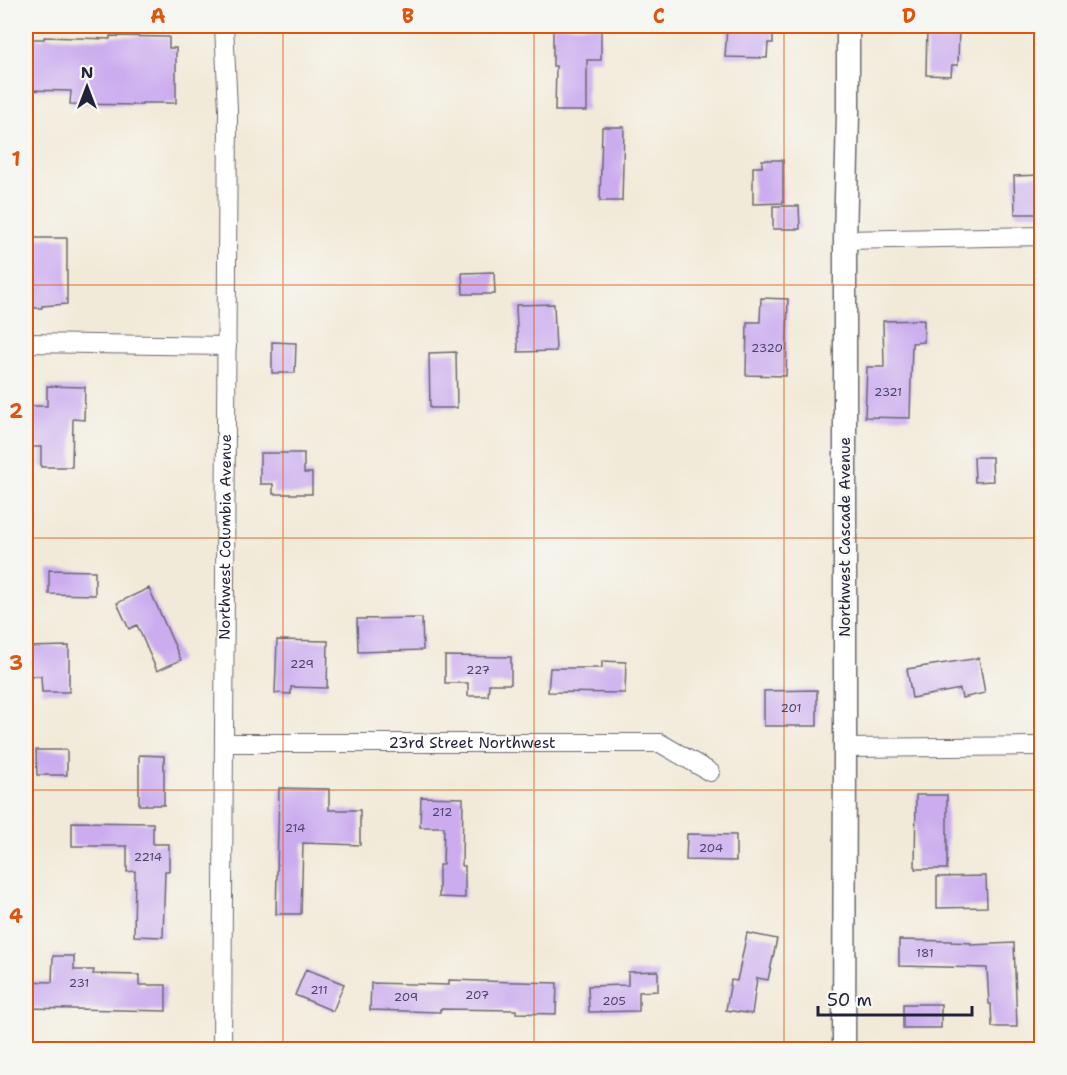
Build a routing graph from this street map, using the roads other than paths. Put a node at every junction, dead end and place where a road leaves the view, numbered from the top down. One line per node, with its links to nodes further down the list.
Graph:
1 (224, 26): 6 (street, Northwest Columbia Avenue)
2 (848, 26): 4 (street, Northwest Cascade Avenue)
3 (1041, 236): 4 (street)
4 (844, 240): 9 (street, Northwest Cascade Avenue)
5 (26, 343): 6 (street)
6 (227, 345): 7 (street, Northwest Columbia Avenue)
7 (224, 743): 10 (street, 23rd Street Northwest); 11 (street, Northwest Columbia Avenue)
8 (1041, 746): 9 (street)
9 (846, 748): 12 (street, Northwest Cascade Avenue)
10 (710, 772)
11 (222, 1050)
12 (844, 1050)

